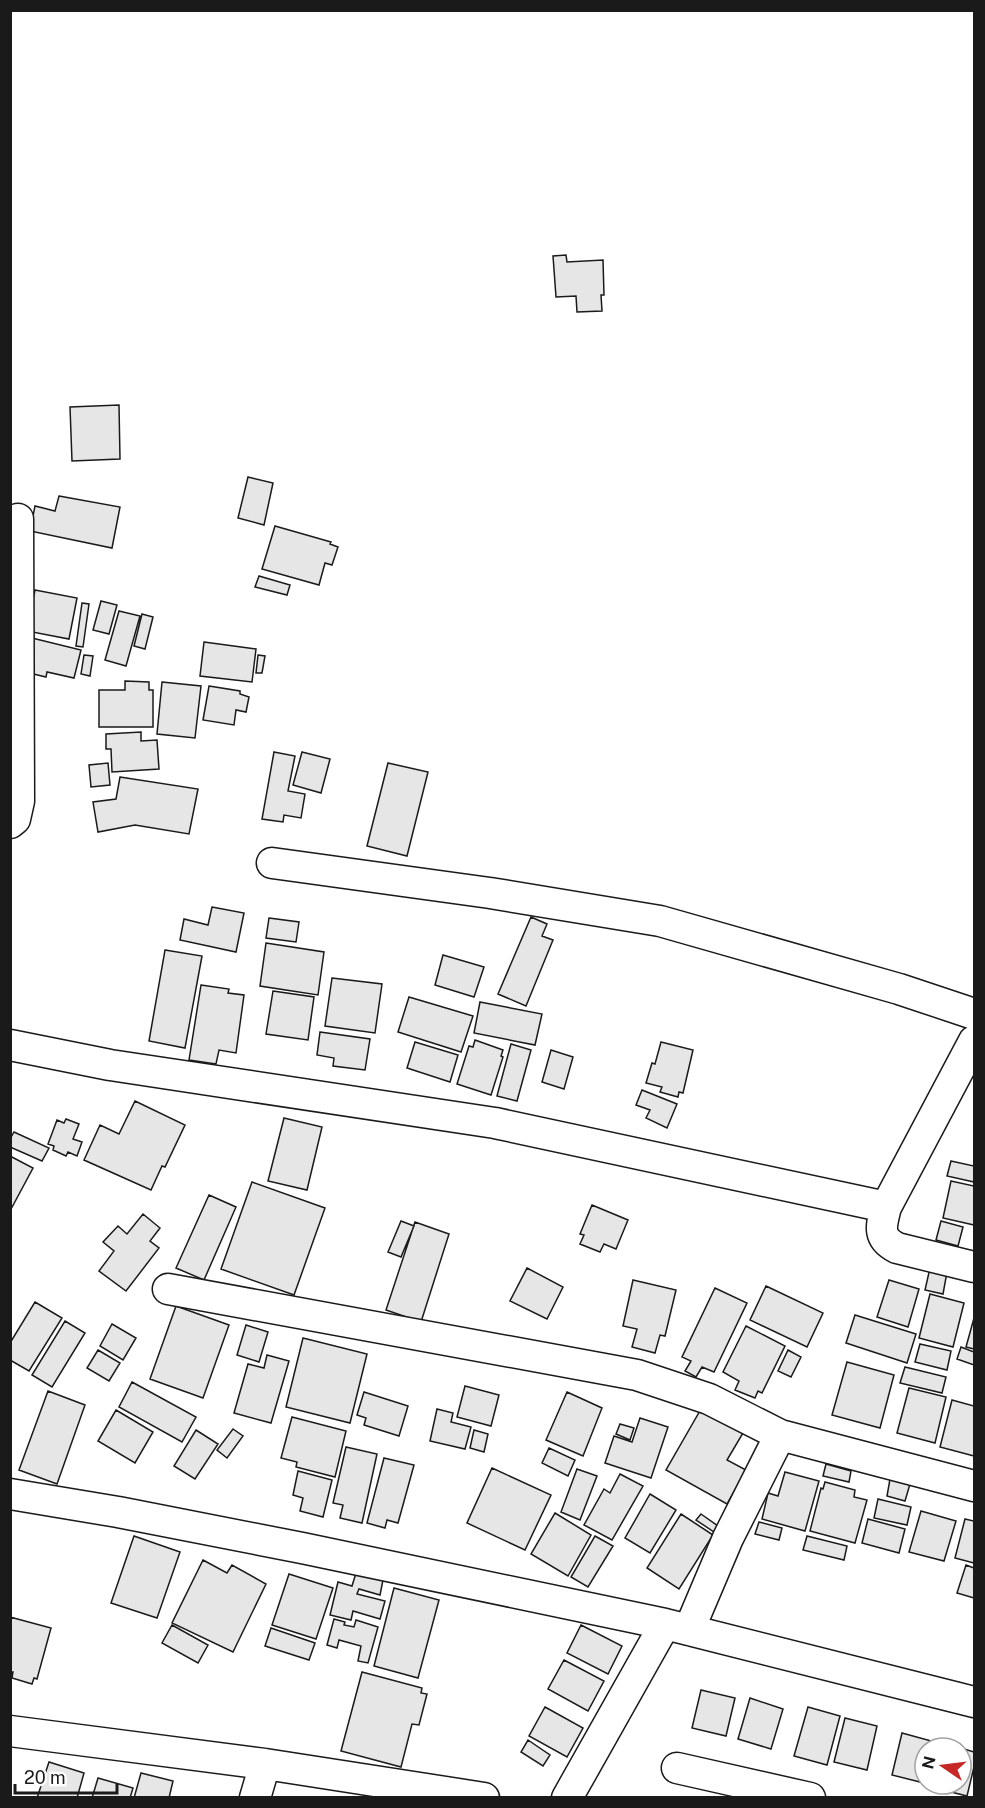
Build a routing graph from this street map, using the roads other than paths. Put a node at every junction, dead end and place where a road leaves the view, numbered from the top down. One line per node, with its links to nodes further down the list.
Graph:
1 (18, 519): 2 (street)
2 (10, 823)
3 (272, 863): 4 (street)
4 (975, 1014)
5 (975, 1041): 7 (street)
6 (10, 1045): 7 (street)
7 (886, 1207): 8 (street)
8 (975, 1266)
9 (168, 1289): 10 (street)
10 (780, 1435): 11 (street); 13 (street)
11 (975, 1486)
12 (10, 1494): 13 (street)
13 (677, 1627): 14 (street); 20 (street)
14 (975, 1702)
15 (10, 1731): 16 (street)
16 (265, 1764): 18 (street); 19 (street)
17 (678, 1768): 21 (street)
18 (255, 1797)
19 (484, 1797)
20 (567, 1797)
21 (810, 1797)

